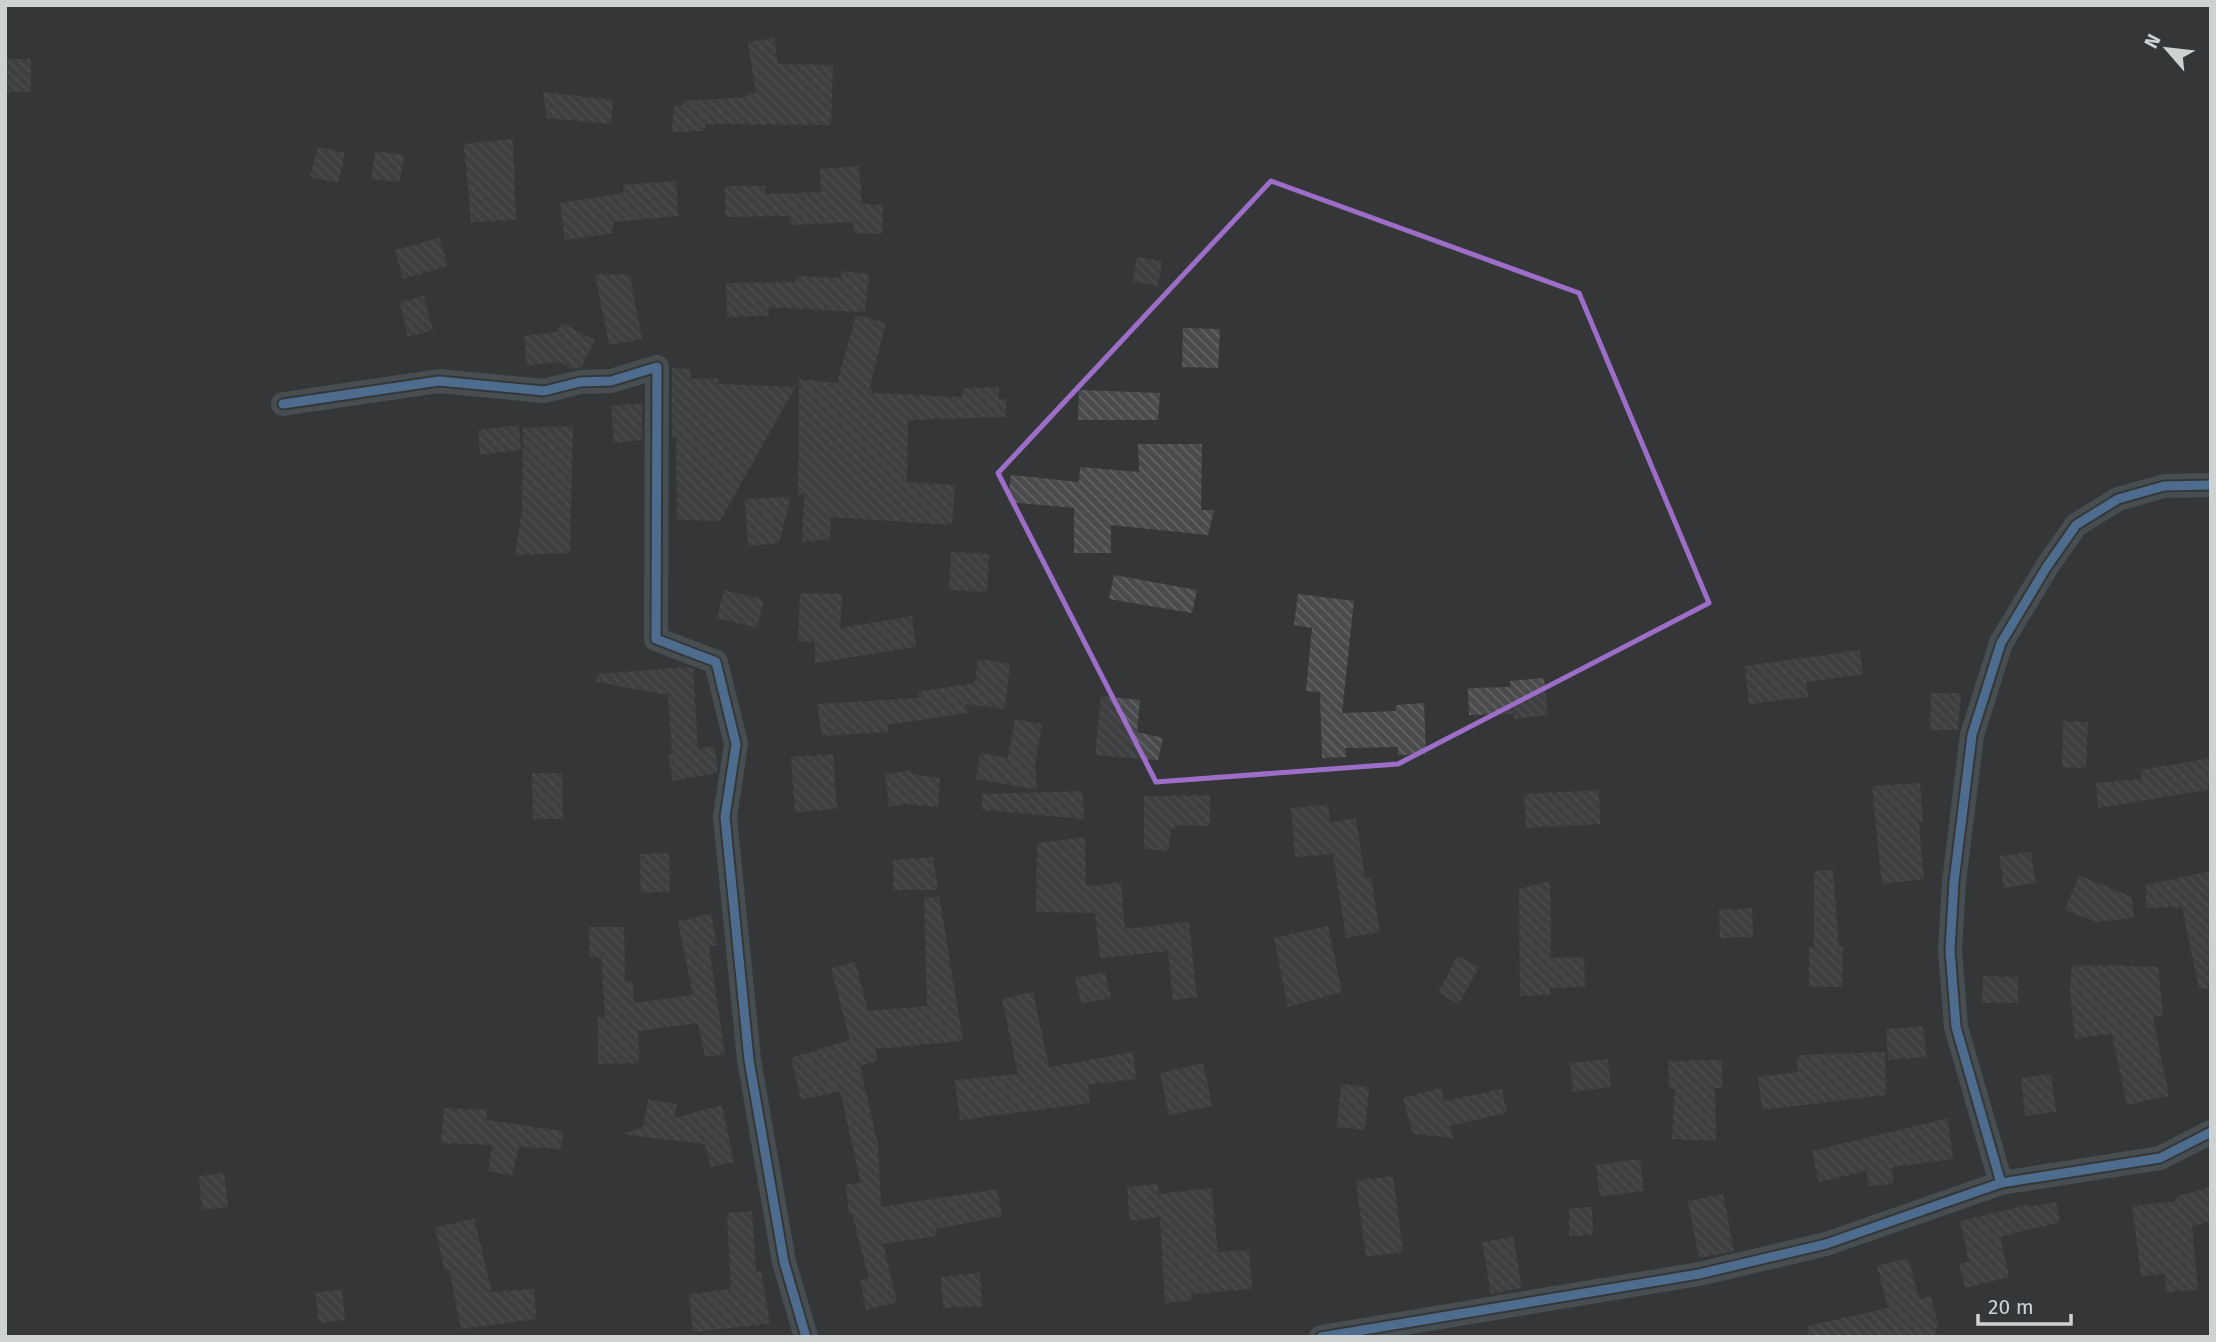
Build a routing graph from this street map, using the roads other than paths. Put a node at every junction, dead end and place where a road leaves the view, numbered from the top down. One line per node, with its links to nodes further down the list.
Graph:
1 (283, 404): 5 (street)
2 (2211, 485): 4 (street)
3 (2211, 1132): 4 (street)
4 (2001, 1184): 6 (street)
5 (806, 1337)
6 (1321, 1337)

